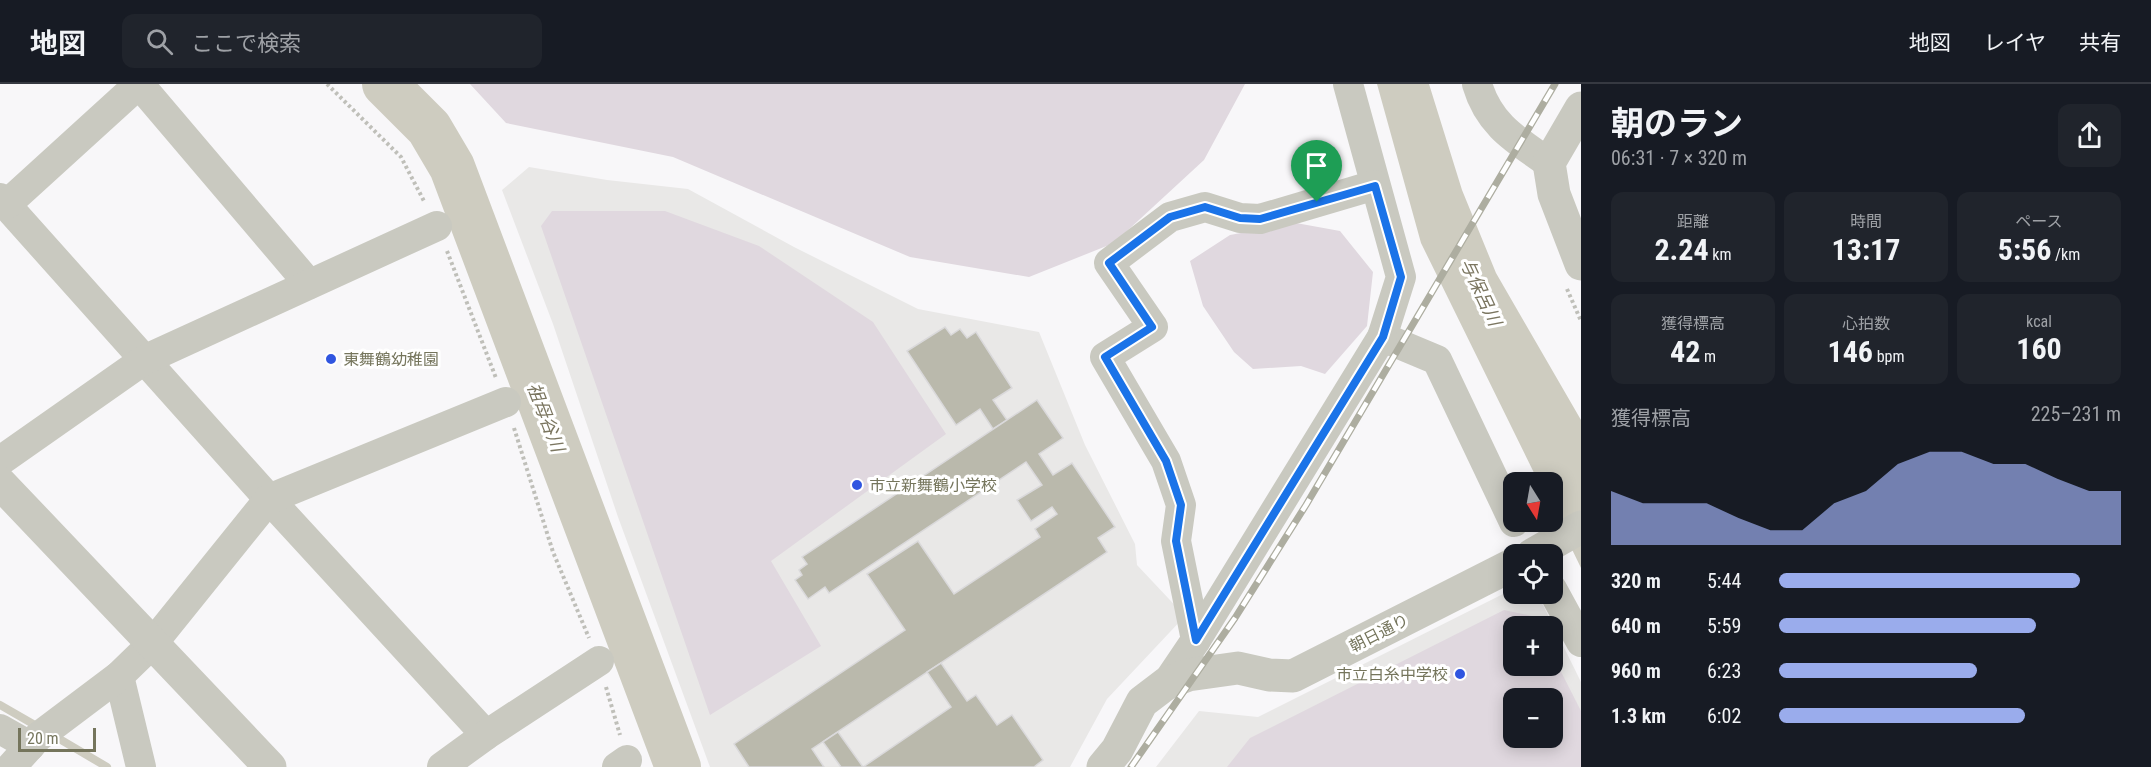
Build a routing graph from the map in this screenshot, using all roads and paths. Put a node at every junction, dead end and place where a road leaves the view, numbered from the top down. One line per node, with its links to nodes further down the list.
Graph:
1 (1348, 84): 5 (street)
2 (1477, 84): 4 (street)
3 (1581, 108): 4 (street)
4 (1549, 163): 8 (street)
5 (1375, 186): 10 (street); 21 (street)
6 (3, 201): 9 (street); 11 (street)
7 (437, 226): 9 (street)
8 (1581, 264)
9 (309, 284): 11 (street)
10 (1383, 337): 16 (street); 21 (street)
11 (144, 360): 13 (street); 15 (street)
12 (506, 402): 15 (street)
13 (0, 461)
14 (0, 483): 23 (street)
15 (269, 499): 23 (street); 28 (street)
16 (1503, 499)
17 (1581, 527): 18 (street, 朝日通り)
18 (1551, 544)
19 (1503, 570): 26 (street, 朝日通り)
20 (1560, 604): 22 (street)
21 (1196, 640): 26 (street)
22 (1581, 642)
23 (153, 643): 25 (street); 31 (street)
24 (599, 661): 28 (street)
25 (119, 676): 29 (street); 30 (street)
26 (1167, 683): 33 (street, 朝日通り)
27 (0, 729): 29 (street)
28 (486, 735): 32 (street)
29 (26, 750)
30 (141, 767)
31 (270, 767)
32 (442, 767)
33 (1103, 767)

